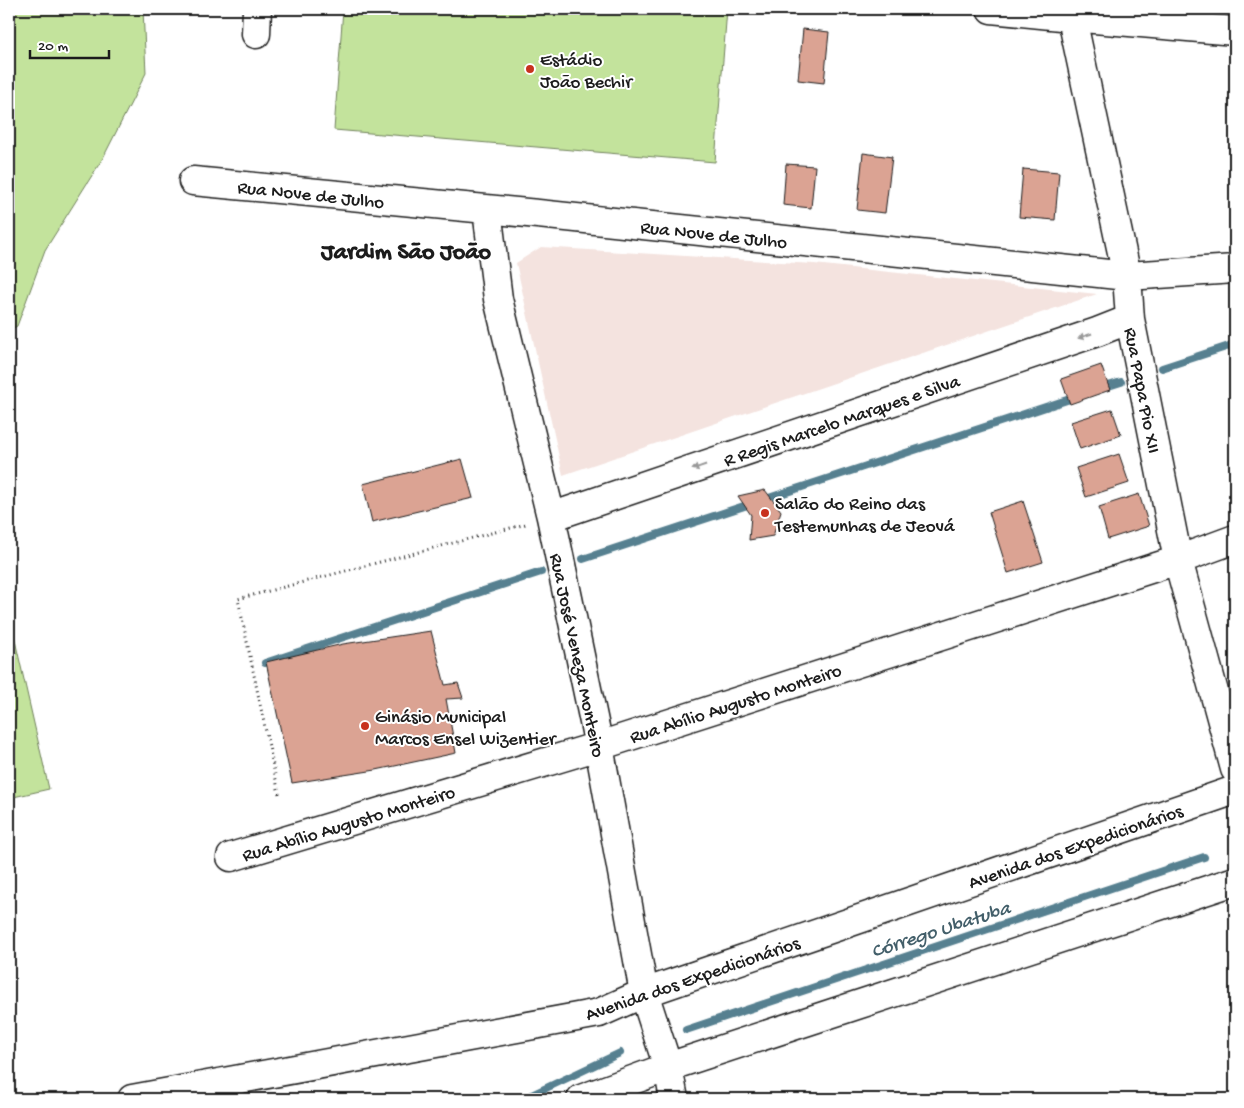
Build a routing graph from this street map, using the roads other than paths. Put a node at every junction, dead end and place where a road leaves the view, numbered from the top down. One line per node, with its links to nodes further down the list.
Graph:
1 (991, 9): 2 (street)
2 (1070, 13): 3 (street); 7 (street, Rua Papa Pio XII)
3 (1235, 31)
4 (193, 181): 5 (street, Rua Nove de Julho)
5 (487, 210): 7 (street, Rua Nove de Julho); 9 (street, Rua José Veneza Monteiro)
6 (1235, 269): 7 (street, Rua Nove de Julho)
7 (1127, 276): 8 (street, Rua Papa Pio XII)
8 (1130, 319): 9 (street, R Regis Marcelo Marques e Silva, one-way to 9); 11 (street, Rua Papa Pio XII)
9 (551, 517): 12 (street, Rua José Veneza Monteiro)
10 (1235, 539): 11 (street, Rua Abílio Augusto Monteiro)
11 (1178, 560): 12 (street, Rua Abílio Augusto Monteiro); 13 (street, Rua Papa Pio XII)
12 (598, 746): 15 (street, Rua Abílio Augusto Monteiro); 17 (street, Rua José Veneza Monteiro)
13 (1235, 769)
14 (1235, 790): 17 (street, Avenida dos Expedicionários)
15 (231, 857)
16 (1235, 882): 18 (street)
17 (644, 993): 18 (street, Rua José Veneza Monteiro); 19 (street, Avenida dos Expedicionários)
18 (668, 1067): 20 (street); 21 (street, Rua José Veneza Monteiro)
19 (132, 1099)
20 (581, 1099)
21 (674, 1099)

